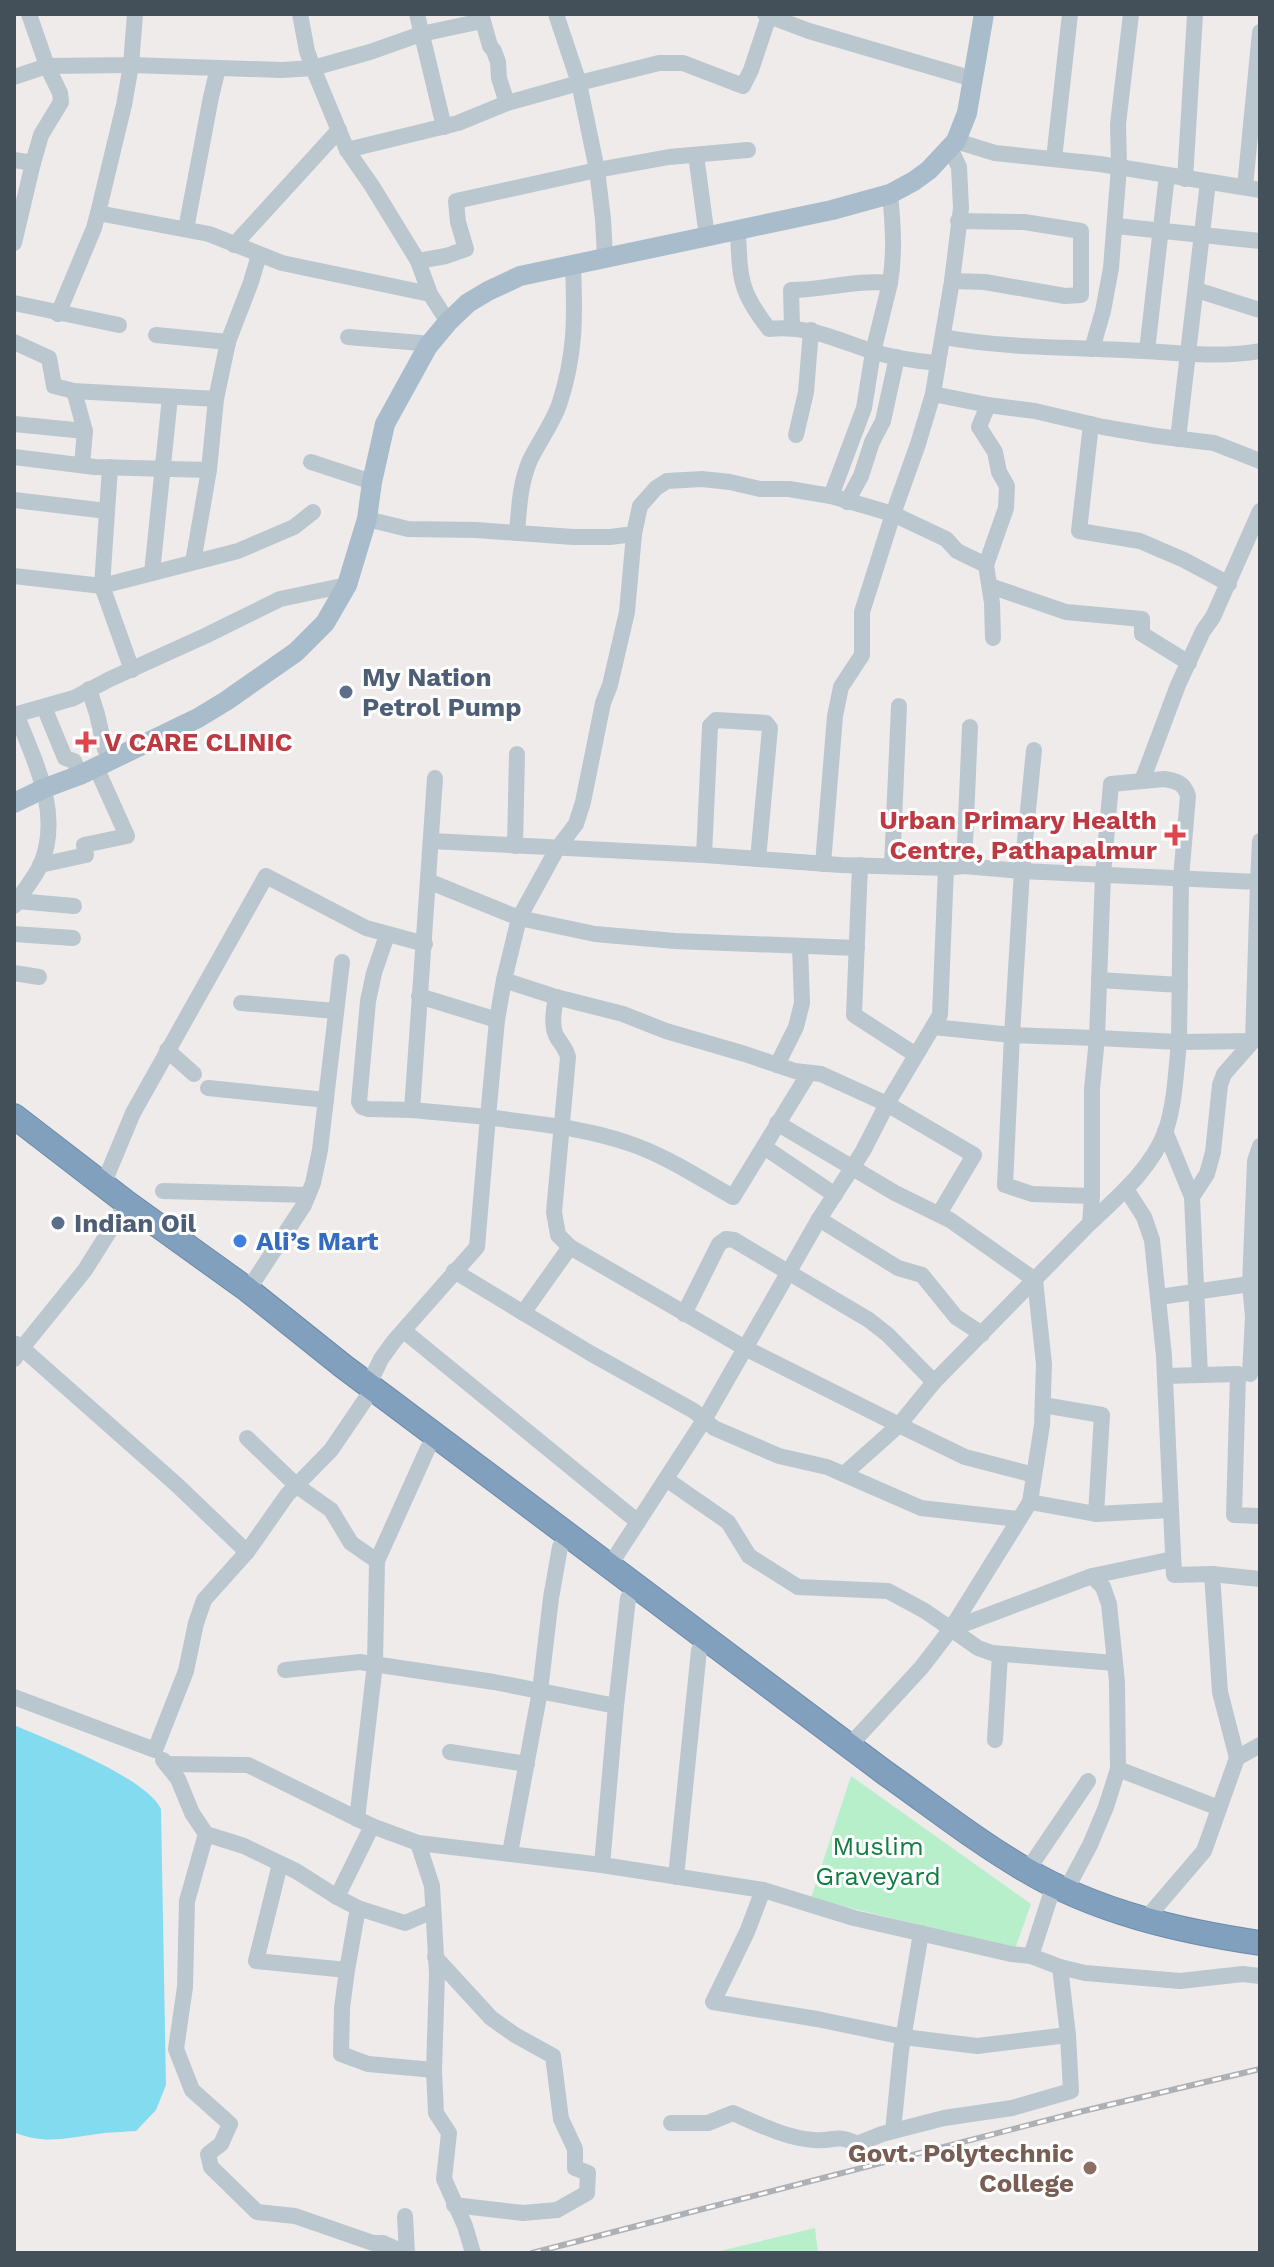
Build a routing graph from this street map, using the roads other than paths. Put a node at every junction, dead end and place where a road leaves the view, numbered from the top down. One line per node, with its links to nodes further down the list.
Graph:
1 (29, 14): 15 (street)
2 (135, 14): 14 (street)
3 (300, 14): 17 (street)
4 (417, 14): 13 (street)
5 (556, 14): 20 (street)
6 (984, 14): 19 (main road)
7 (1070, 14): 28 (street)
8 (1131, 14): 31 (street)
9 (768, 15): 19 (street); 20 (street)
10 (1195, 15): 34 (street)
11 (481, 17): 13 (street); 21 (street)
12 (1260, 32): 36 (street)
13 (421, 34): 17 (street); 22 (street)
14 (131, 65): 15 (street); 16 (street); 38 (street)
15 (47, 66): 18 (street); 30 (street)
16 (218, 68): 17 (street); 42 (street)
17 (313, 68): 23 (street)
18 (14, 77)
19 (973, 79): 24 (main road)
20 (579, 83): 21 (street); 32 (street)
21 (507, 103): 22 (street)
22 (444, 127): 25 (street)
23 (339, 130): 25 (street); 49 (street)
24 (953, 145): 28 (street); 37 (main road); 39 (street)
25 (347, 150): 52 (street)
26 (748, 150): 27 (street)
27 (696, 155): 32 (street); 46 (street)
28 (1054, 159): 31 (street)
29 (14, 160): 30 (street)
30 (33, 163): 40 (street)
31 (1119, 167): 33 (street); 41 (street)
32 (597, 170): 51 (street); 52 (street)
33 (1167, 175): 34 (street); 44 (street)
34 (1185, 179): 35 (street)
35 (1208, 182): 36 (street); 45 (street)
36 (1253, 189)
37 (890, 194): 43 (main road); 55 (street)
38 (98, 213): 42 (street); 60 (street)
39 (958, 221): 54 (street); 54 (street)
40 (16, 224): 48 (street)
41 (1116, 226): 44 (street); 71 (street)
42 (186, 229): 49 (street)
43 (738, 231): 46 (main road); 63 (street)
44 (1159, 231): 45 (street); 72 (street)
45 (1204, 235): 47 (street); 56 (street)
46 (707, 237): 51 (main road)
47 (1260, 241)
48 (14, 243)
49 (234, 245): 50 (street)
50 (259, 255): 57 (street); 69 (street)
51 (605, 257): 53 (main road)
52 (418, 261): 57 (street)
53 (573, 264): 61 (main road); 103 (street)
54 (952, 281): 67 (street)
55 (890, 283): 63 (street); 74 (street)
56 (1197, 290): 59 (street); 75 (street)
57 (430, 294): 61 (street)
58 (14, 303): 60 (street)
59 (1259, 305)
60 (58, 314): 62 (street)
61 (448, 322): 70 (main road)
62 (119, 325)
63 (792, 327): 64 (street)
64 (811, 330): 74 (street); 86 (street)
65 (156, 335): 69 (street)
66 (348, 337): 70 (street)
67 (943, 337): 71 (street); 77 (street)
68 (14, 342): 78 (street)
69 (228, 342): 81 (street)
70 (428, 346): 95 (main road)
71 (1092, 349): 72 (street)
72 (1147, 351): 75 (street)
73 (1260, 351): 75 (street)
74 (873, 352): 76 (street); 96 (street)
75 (1189, 354): 87 (street)
76 (897, 357): 77 (street); 96 (street)
77 (938, 363): 79 (street)
78 (74, 391): 80 (street); 85 (street)
79 (933, 394): 82 (street); 101 (street)
80 (170, 397): 81 (street); 93 (street)
81 (216, 399): 94 (street)
82 (988, 405): 84 (street); 106 (street)
83 (14, 424): 85 (street)
84 (1091, 424): 87 (street); 109 (street)
85 (85, 431): 91 (street)
86 (796, 435)
87 (1178, 439): 89 (street)
88 (14, 457): 91 (street)
89 (1260, 461)
90 (311, 462): 95 (street)
91 (82, 465): 92 (street)
92 (110, 467): 93 (street); 98 (street)
93 (161, 470): 94 (street); 107 (street)
94 (209, 470): 105 (street)
95 (372, 482): 102 (main road)
96 (839, 499): 101 (street); 104 (street)
97 (14, 500): 98 (street)
98 (107, 511): 111 (street)
99 (1260, 511): 109 (street)
100 (313, 512): 105 (street)
101 (893, 514): 106 (street); 134 (street)
102 (367, 519): 103 (street); 110 (main road)
103 (517, 533): 104 (street)
104 (634, 534): 131 (street)
105 (193, 562): 107 (street)
106 (986, 565): 112 (street)
107 (152, 573): 111 (street)
108 (14, 576): 111 (street)
109 (1229, 584): 114 (street)
110 (347, 585): 115 (street); 123 (main road)
111 (102, 586): 115 (street)
112 (990, 586): 113 (street); 114 (street)
113 (993, 638)
114 (1189, 663): 125 (street)
115 (132, 670): 116 (street)
116 (89, 689): 118 (street); 123 (street)
117 (899, 706): 137 (street)
118 (44, 707): 119 (street); 123 (street)
119 (15, 714): 126 (street)
120 (970, 727): 138 (street)
121 (1034, 750): 140 (street)
122 (517, 754): 130 (street)
123 (96, 767): 126 (main road); 135 (street)
124 (435, 778): 128 (street)
125 (1142, 781): 141 (street); 142 (street)
126 (45, 788): 127 (main road); 135 (street)
127 (14, 803)
128 (431, 841): 130 (street); 143 (street)
129 (1260, 841): 144 (street)
130 (515, 846): 131 (street)
131 (557, 849): 132 (street); 147 (street)
132 (704, 855): 133 (street); 133 (street)
133 (758, 859): 134 (street)
134 (823, 864): 136 (street)
135 (40, 865): 145 (street)
136 (860, 865): 137 (street); 153 (street)
137 (892, 866): 139 (street)
138 (964, 866): 139 (street); 140 (street)
139 (946, 868): 166 (street)
140 (1022, 871): 141 (street); 167 (street)
141 (1103, 874): 142 (street); 159 (street)
142 (1181, 878): 144 (street); 160 (street)
143 (428, 881): 147 (street); 151 (street)
144 (1259, 882): 155 (street)
145 (16, 903): 146 (street)
146 (74, 906)
147 (519, 918): 152 (street); 158 (street)
148 (14, 934): 150 (street)
149 (387, 935): 151 (street); 171 (street); 179 (street)
150 (73, 938)
151 (425, 944): 161 (street)
152 (800, 946): 153 (street); 173 (street)
153 (857, 948): 172 (street)
154 (342, 962): 164 (street)
155 (1258, 965): 169 (street)
156 (14, 973): 157 (street)
157 (39, 977)
158 (504, 980): 162 (street); 165 (street)
159 (1099, 980): 160 (street); 168 (street)
160 (1180, 985): 170 (street)
161 (419, 996): 165 (street); 179 (street)
162 (556, 997): 173 (street); 183 (street)
163 (241, 1003): 164 (street)
164 (336, 1011): 177 (street)
165 (497, 1020): 181 (street)
166 (933, 1027): 167 (street); 172 (street)
167 (1012, 1035): 168 (street); 194 (street)
168 (1097, 1038): 170 (street); 194 (street)
169 (1256, 1039): 170 (street); 195 (street)
170 (1179, 1042): 184 (street)
171 (167, 1050): 175 (street); 189 (street)
172 (916, 1055): 178 (street)
173 (777, 1065): 174 (street)
174 (809, 1073): 178 (street); 182 (street)
175 (194, 1074)
176 (208, 1088): 177 (street)
177 (326, 1100): 192 (street)
178 (887, 1104): 188 (street); 197 (street)
179 (412, 1110): 181 (street)
180 (14, 1116): 189 (highway)
181 (488, 1117): 183 (street); 201 (street)
182 (777, 1123): 186 (street); 188 (street)
183 (561, 1127): 186 (street); 200 (street)
184 (1165, 1131): 190 (street); 195 (street)
185 (14, 1132): 196 (highway)
186 (764, 1147): 193 (street)
187 (1258, 1156): 204 (street)
188 (851, 1168): 193 (street); 197 (street)
189 (103, 1185): 196 (highway)
190 (1126, 1189): 199 (street); 207 (street)
191 (163, 1191): 192 (street)
192 (308, 1195): 205 (street)
193 (835, 1195): 198 (street)
194 (1092, 1196): 199 (street)
195 (1192, 1197): 206 (street)
196 (122, 1209): 205 (highway); 213 (street); 218 (highway)
197 (939, 1214): 203 (street)
198 (819, 1219): 202 (street); 211 (street)
199 (1090, 1223): 203 (street)
200 (570, 1247): 208 (street); 209 (street)
201 (454, 1271): 208 (street); 210 (street)
202 (789, 1272): 209 (street); 212 (street); 217 (street)
203 (1035, 1280): 211 (street); 219 (street)
204 (1255, 1284): 206 (street); 214 (street)
205 (248, 1290): 218 (highway)
206 (1195, 1293): 207 (street); 215 (street)
207 (1159, 1297): 216 (street)
208 (523, 1313): 220 (street)
209 (684, 1314): 212 (street)
210 (404, 1331): 218 (street); 233 (street)
211 (982, 1334): 217 (street)
212 (745, 1348): 220 (street); 221 (street)
213 (17, 1350): 235 (street)
214 (1249, 1374): 215 (street); 231 (street)
215 (1200, 1375): 216 (street)
216 (1165, 1376): 229 (street)
217 (934, 1382): 221 (street)
218 (367, 1392): 223 (highway); 227 (street); 238 (highway)
219 (1043, 1405): 225 (street); 230 (street)
220 (704, 1420): 224 (street); 226 (street)
221 (899, 1425): 224 (street); 225 (street)
222 (247, 1438): 227 (street)
223 (428, 1448): 234 (highway); 237 (street)
224 (844, 1474): 232 (street)
225 (1034, 1475): 228 (street)
226 (666, 1479): 233 (street); 243 (street)
227 (297, 1486): 235 (street); 237 (street)
228 (1030, 1502): 230 (street); 232 (street)
229 (1171, 1510): 230 (street); 236 (street)
230 (1096, 1514)
231 (1260, 1516)
232 (1018, 1519): 243 (street)
233 (638, 1522): 238 (street)
234 (560, 1547): 242 (highway); 249 (street)
235 (247, 1552): 255 (street)
236 (1173, 1559): 239 (street); 240 (street)
237 (377, 1561): 247 (street)
238 (610, 1565): 253 (highway)
239 (1212, 1574): 241 (street); 257 (street)
240 (1092, 1576): 243 (street); 246 (street)
241 (1260, 1579)
242 (628, 1598): 244 (highway); 251 (street)
243 (951, 1629): 245 (street); 253 (street)
244 (699, 1650): 270 (street); 272 (highway)
245 (1000, 1654): 246 (street); 252 (street)
246 (1115, 1663): 260 (street)
247 (375, 1664): 248 (street); 249 (street); 263 (street)
248 (285, 1670)
249 (540, 1691): 251 (street); 259 (street)
250 (14, 1697): 255 (street)
251 (616, 1706): 268 (street)
252 (995, 1740)
253 (850, 1745): 269 (highway)
254 (1260, 1745): 257 (street)
255 (155, 1750): 258 (street)
256 (450, 1752): 259 (street)
257 (1237, 1758): 262 (street)
258 (166, 1764): 263 (street); 264 (street)
259 (527, 1764): 266 (street)
260 (1118, 1769): 262 (street); 272 (street)
261 (1088, 1781): 269 (street)
262 (1219, 1808): 276 (street)
263 (364, 1823): 265 (street); 273 (street)
264 (206, 1834): 267 (street); 292 (street)
265 (418, 1843): 266 (street); 275 (street)
266 (510, 1853): 268 (street)
267 (280, 1864): 273 (street); 283 (street)
268 (602, 1865): 270 (street)
269 (1027, 1871): 272 (highway)
270 (676, 1877): 271 (street)
271 (763, 1890): 277 (street); 286 (street)
272 (1057, 1891): 276 (highway); 279 (street); 281 (highway)
273 (337, 1897): 274 (street)
274 (358, 1908): 275 (street); 283 (street)
275 (433, 1911): 280 (street)
276 (1145, 1920): 278 (highway)
277 (921, 1933): 279 (street); 286 (street)
278 (1260, 1943)
279 (1031, 1956): 282 (street)
280 (435, 1957): 287 (street); 290 (street)
281 (1260, 1958)
282 (1060, 1967): 284 (street); 285 (street)
283 (347, 1970): 287 (street)
284 (1260, 1976)
285 (1068, 2035): 286 (street); 289 (street)
286 (904, 2037): 289 (street)
287 (434, 2070): 290 (street)
288 (671, 2123): 289 (street)
289 (893, 2131)
290 (454, 2205): 293 (street)
291 (405, 2216): 292 (street)
292 (406, 2253)
293 (473, 2253)

